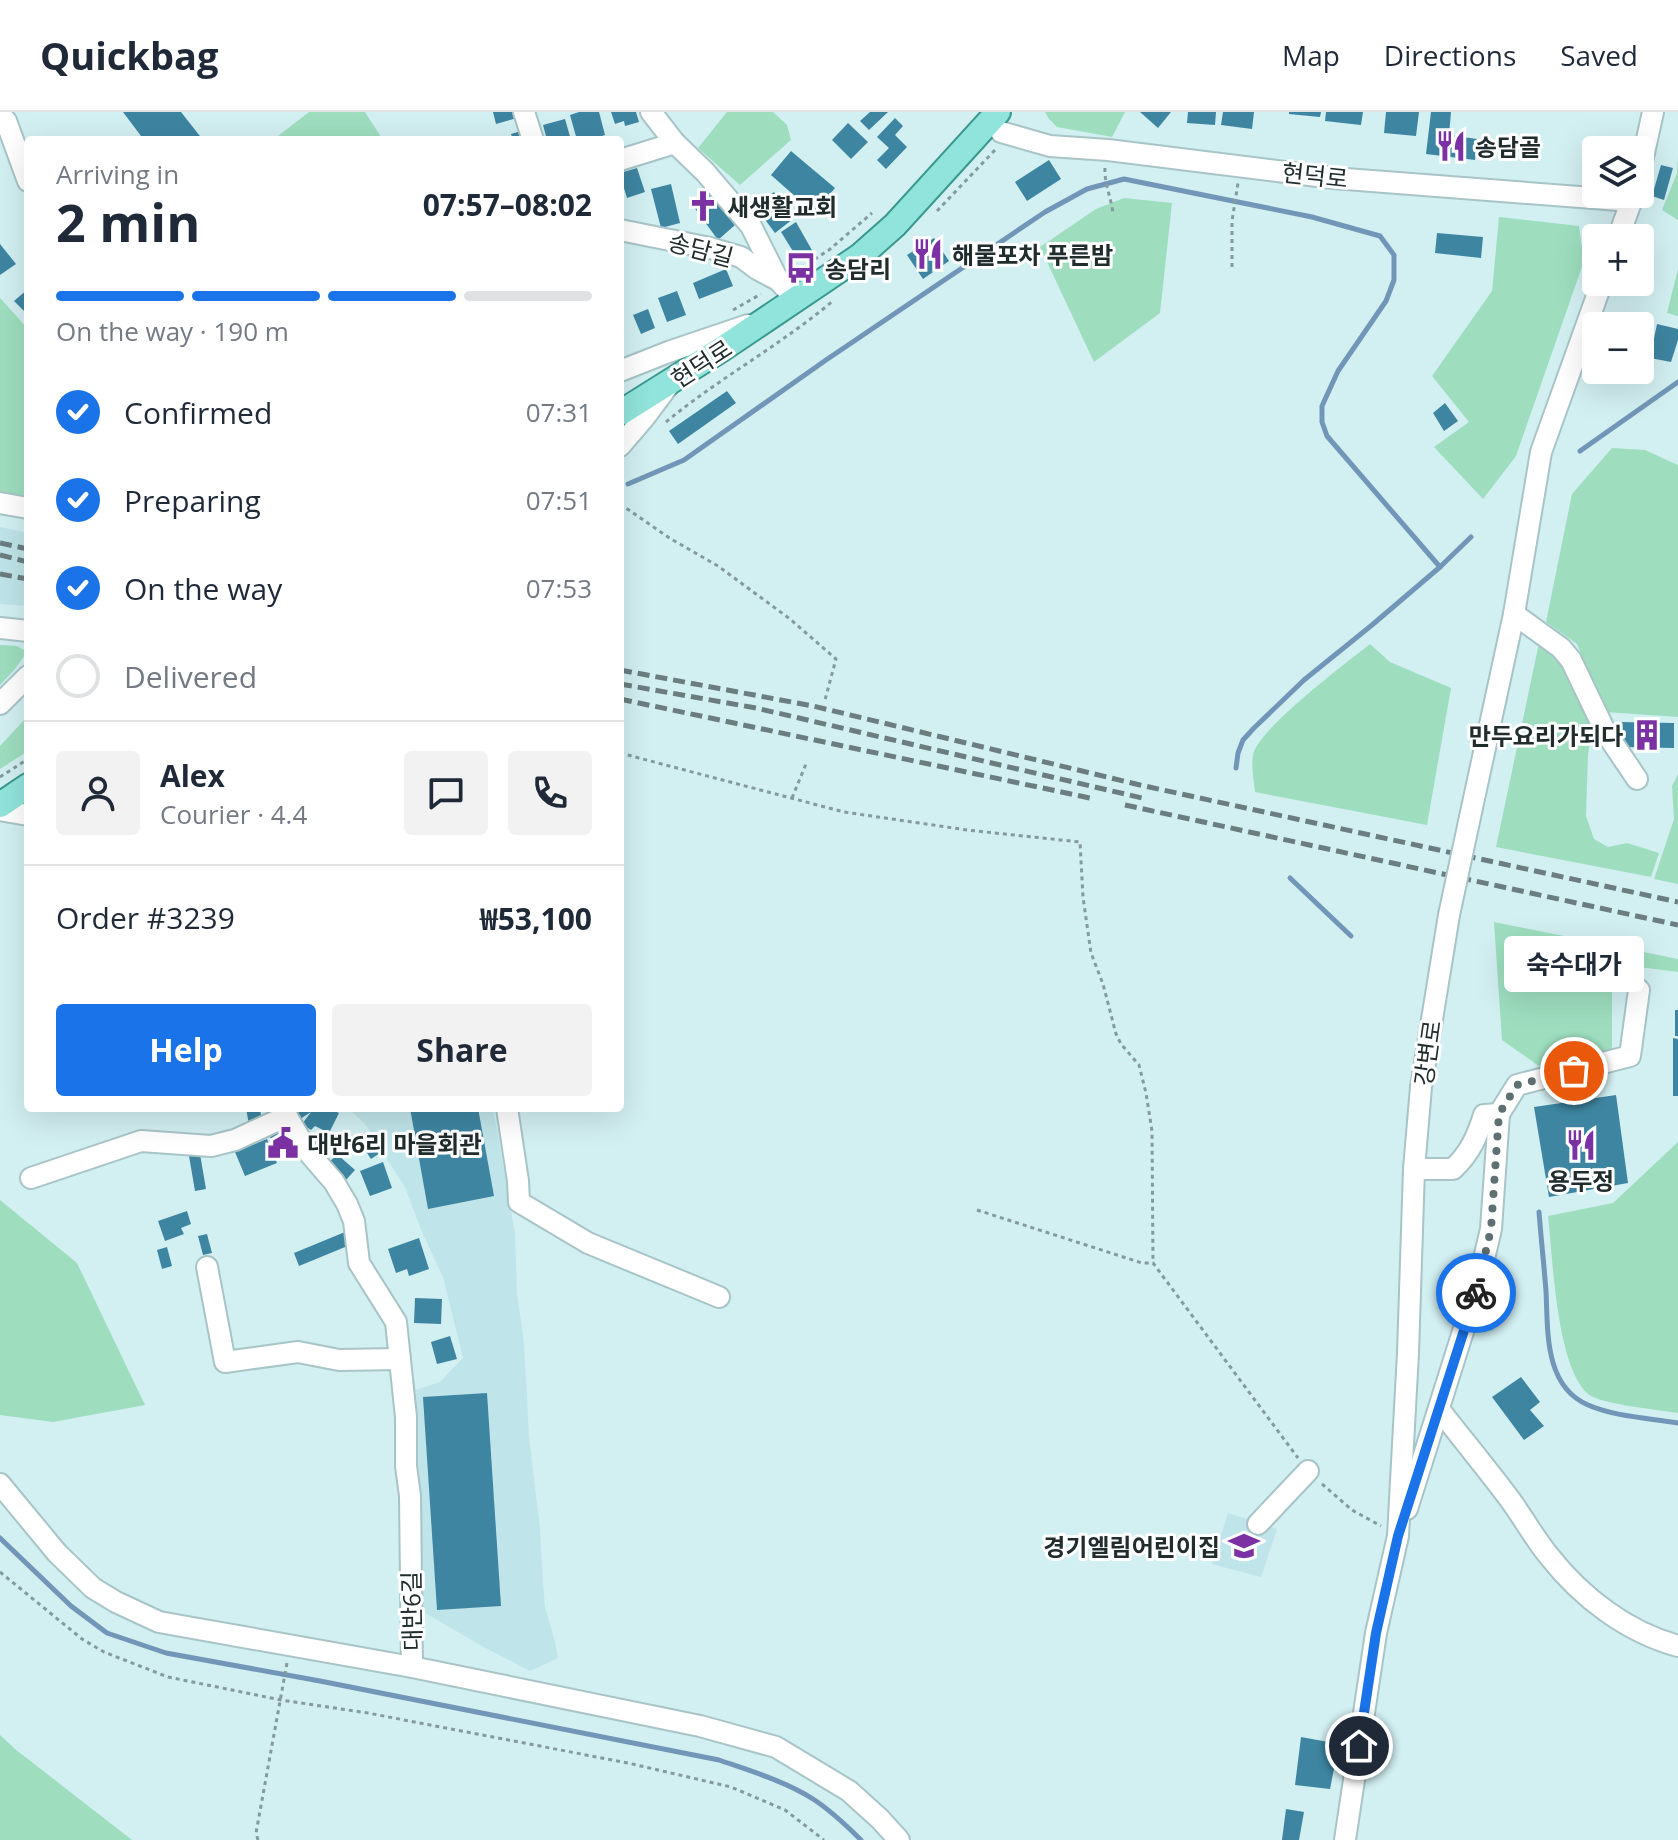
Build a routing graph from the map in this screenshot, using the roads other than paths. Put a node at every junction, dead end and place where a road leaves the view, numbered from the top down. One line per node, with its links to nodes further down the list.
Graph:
1 (524, 112): 6 (street)
2 (651, 112): 8 (street, 송담길)
3 (1653, 112): 7 (street)
4 (6, 118): 10 (street)
5 (996, 118): 11 (street, 현덕로); 15 (main road, 현덕로)
6 (532, 136)
7 (1648, 136)
8 (675, 143): 9 (street); 13 (street, 송담길)
9 (624, 159)
10 (24, 170)
11 (1582, 195)
12 (624, 231): 13 (street, 송담길)
13 (778, 280): 15 (street, 송담길)
14 (1597, 296): 23 (street, 강변로)
15 (796, 299): 16 (main road, 현덕로)
16 (767, 319): 17 (street); 18 (main road, 현덕로)
17 (624, 369)
18 (670, 383): 19 (main road, 현덕로); 20 (street)
19 (624, 411)
20 (624, 441)
21 (0, 503): 22 (street)
22 (24, 507)
23 (1514, 614): 28 (street); 36 (street, 강변로, bridge)
24 (0, 628): 25 (street)
25 (24, 631)
26 (24, 680): 27 (street)
27 (0, 704)
28 (1637, 779)
29 (24, 789): 30 (main road)
30 (0, 808): 31 (street)
31 (24, 814)
32 (1639, 990): 35 (street)
33 (284, 1112): 37 (street); 40 (street, 대반6길)
34 (508, 1112): 39 (street)
35 (1499, 1114): 36 (street); 41 (street)
36 (1414, 1169): 45 (street, 강변로)
37 (31, 1178)
38 (207, 1267): 40 (street)
39 (719, 1297)
40 (400, 1359): 47 (street, 대반6길)
41 (1439, 1409): 45 (street); 46 (street)
42 (1308, 1471): 44 (street)
43 (0, 1484): 47 (street)
44 (1258, 1524)
45 (1398, 1536): 49 (street, 강변로)
46 (1678, 1646)
47 (412, 1667): 48 (street, 대반6길)
48 (899, 1840)
49 (1345, 1840)

